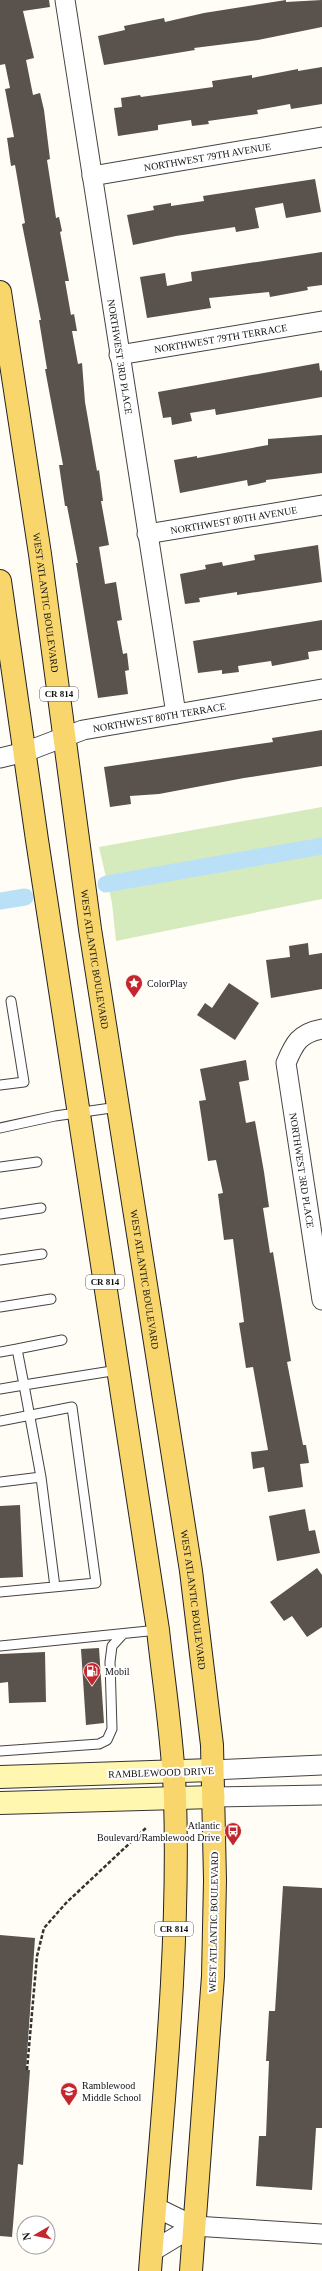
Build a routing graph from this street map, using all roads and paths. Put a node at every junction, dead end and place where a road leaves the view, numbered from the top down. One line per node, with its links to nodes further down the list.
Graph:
1 (65, 0): 3 (street, NORTHWEST 3RD PLACE)
2 (322, 137): 3 (street, NORTHWEST 79TH AVENUE)
3 (92, 176): 6 (street, NORTHWEST 3RD PLACE)
4 (0, 292): 12 (main road, WEST ATLANTIC BOULEVARD / CR 814)
5 (322, 321): 6 (street, NORTHWEST 79TH TERRACE)
6 (119, 355): 8 (street, NORTHWEST 3RD PLACE)
7 (322, 505): 8 (street, NORTHWEST 80TH AVENUE)
8 (146, 534): 11 (street, NORTHWEST 3RD PLACE)
9 (0, 581): 13 (main road, CR 814)
10 (322, 689): 11 (street, NORTHWEST 80TH TERRACE)
11 (176, 714): 12 (street, NORTHWEST 80TH TERRACE)
12 (64, 737): 13 (street, NORTHWEST 80TH TERRACE); 18 (main road, WEST ATLANTIC BOULEVARD / CR 814)
13 (25, 752): 14 (street, NORTHWEST 80TH TERRACE); 19 (main road, CR 814)
14 (0, 758)
15 (11, 1001): 17 (lane)
16 (322, 1029): 28 (street, NORTHWEST 3RD PLACE)
17 (0, 1085)
18 (119, 1106): 19 (lane); 47 (main road, WEST ATLANTIC BOULEVARD / CR 814)
19 (79, 1112): 20 (lane); 33 (main road, CR 814)
20 (0, 1128)
21 (37, 1162): 22 (lane)
22 (0, 1167)
23 (41, 1208): 24 (lane)
24 (0, 1214)
25 (42, 1254): 26 (lane)
26 (0, 1260)
27 (51, 1299): 29 (lane)
28 (322, 1300)
29 (0, 1307)
30 (62, 1340): 31 (lane)
31 (17, 1349): 32 (lane); 34 (lane)
32 (0, 1352)
33 (118, 1370): 34 (lane); 42 (main road, CR 814)
34 (24, 1385): 35 (lane); 36 (lane)
35 (0, 1389)
36 (31, 1415): 37 (lane); 38 (lane); 40 (lane)
37 (0, 1421)
38 (41, 1477): 39 (lane); 40 (lane)
39 (0, 1482)
40 (55, 1587): 41 (lane)
41 (0, 1592)
42 (158, 1630): 43 (lane); 48 (main road, CR 814)
43 (122, 1634): 44 (lane); 45 (lane)
44 (0, 1646)
45 (0, 1751)
46 (322, 1765): 47 (street, RAMBLEWOOD DRIVE)
47 (212, 1770): 48 (street, RAMBLEWOOD DRIVE); 51 (main road, WEST ATLANTIC BOULEVARD / CR 814)
48 (174, 1773): 49 (street, RAMBLEWOOD DRIVE); 52 (main road, CR 814)
49 (0, 1777)
50 (322, 1796): 51 (street)
51 (214, 1797): 52 (street); 57 (main road, WEST ATLANTIC BOULEVARD / CR 814)
52 (175, 1798): 53 (street); 56 (main road, CR 814)
53 (0, 1803)
54 (147, 1827): 55 (path)
55 (28, 2070)
56 (155, 2207): 57 (street); 59 (main road, CR 814)
57 (194, 2226): 58 (street); 59 (street); 60 (main road, WEST ATLANTIC BOULEVARD / CR 814)
58 (322, 2234)
59 (151, 2262)
60 (191, 2271)

